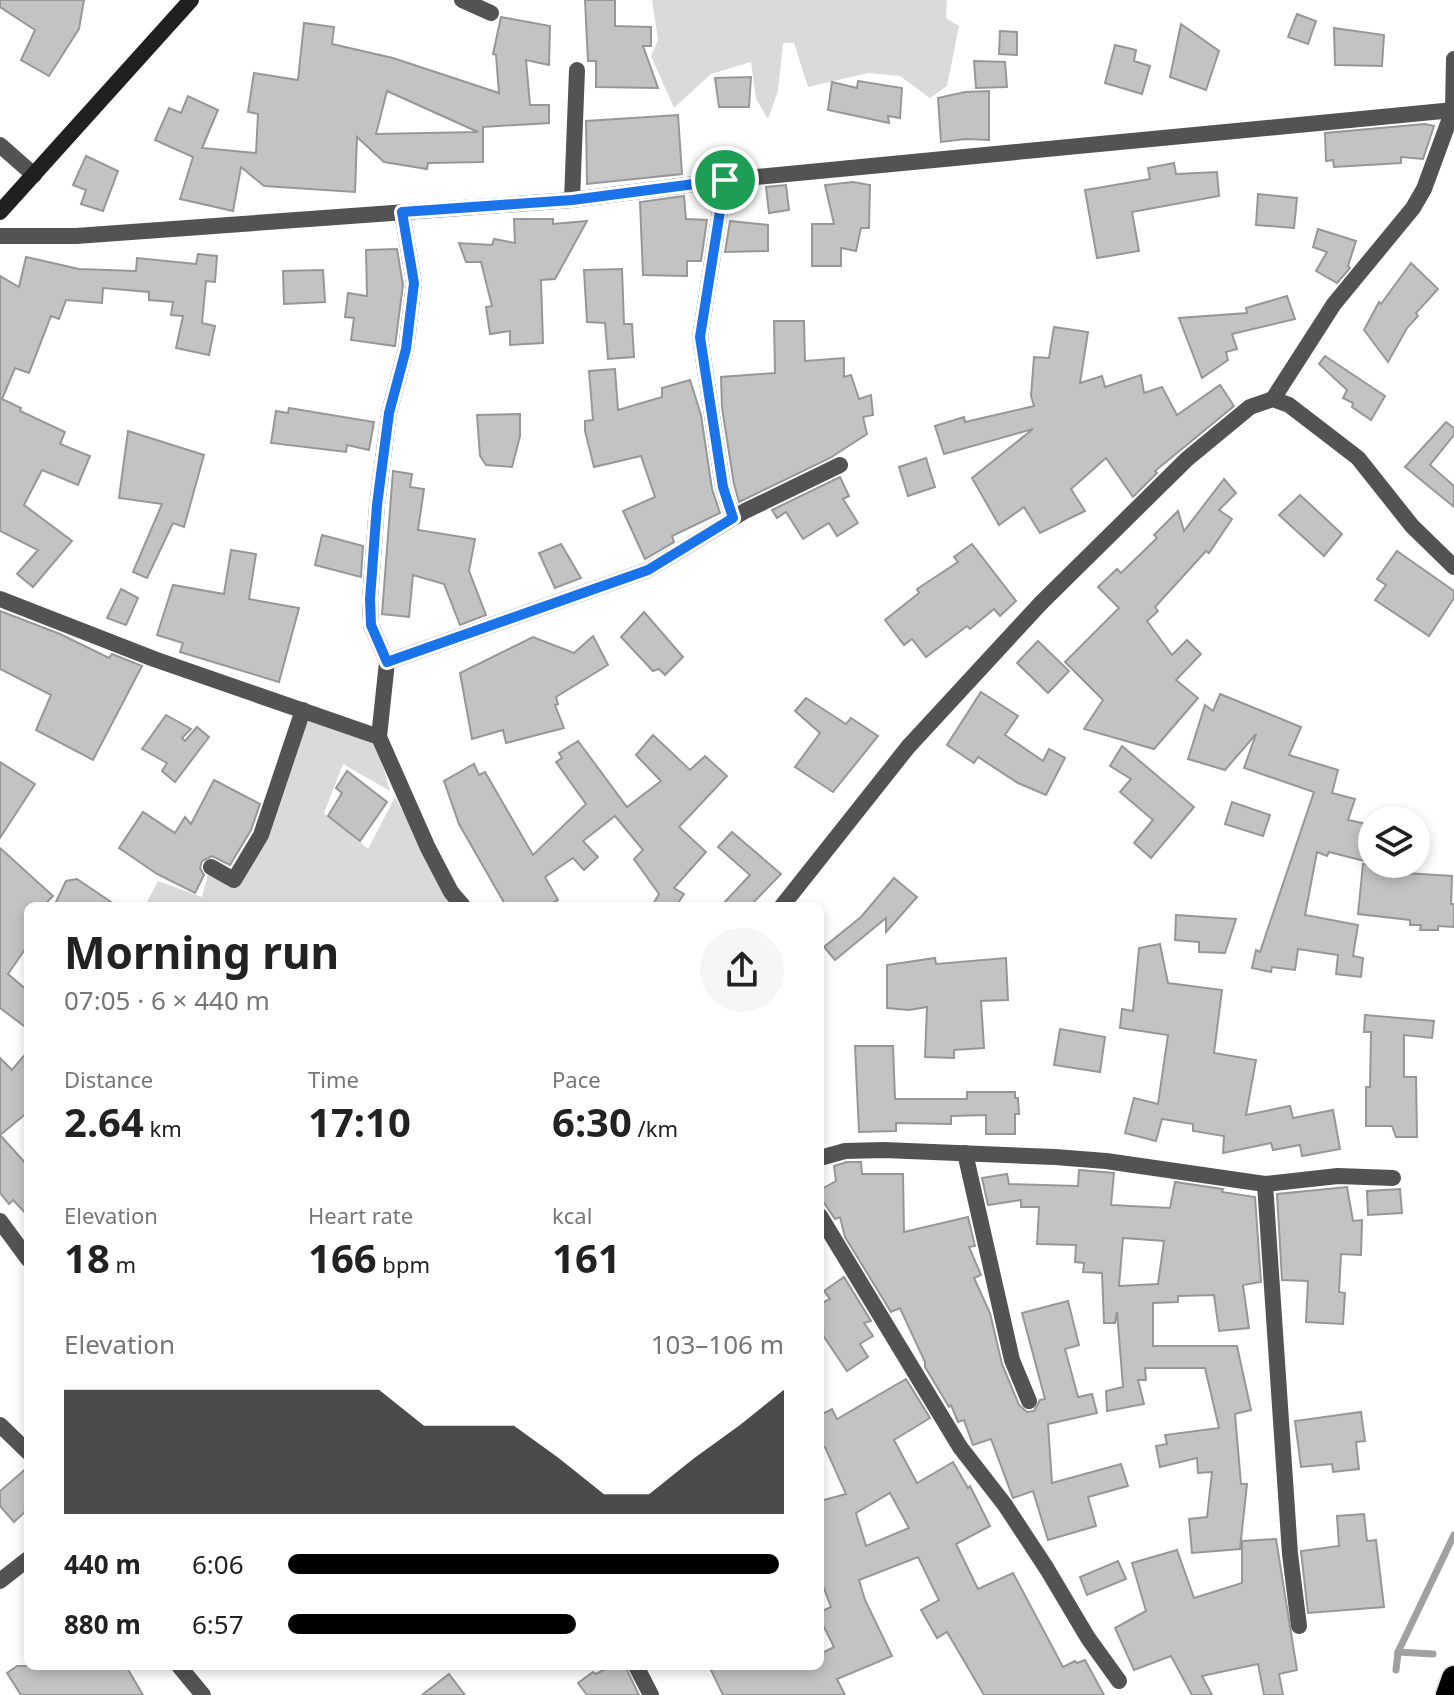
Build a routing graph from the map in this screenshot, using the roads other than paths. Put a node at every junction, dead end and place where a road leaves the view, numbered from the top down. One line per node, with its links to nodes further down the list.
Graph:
1 (191, 0): 8 (main road)
2 (462, 0): 3 (street)
3 (491, 13)
4 (1454, 59): 6 (street)
5 (577, 70): 10 (street)
6 (1454, 110): 9 (street); 14 (street)
7 (0, 145): 8 (street)
8 (34, 175): 11 (main road)
9 (725, 180): 10 (street); 16 (street)
10 (572, 200): 12 (street)
11 (0, 212)
12 (402, 212): 13 (street); 19 (street)
13 (0, 236)
14 (1273, 399): 17 (street); 24 (street)
15 (840, 465): 16 (street)
16 (733, 518): 19 (street)
17 (1454, 567)
18 (0, 599): 20 (street)
19 (387, 662): 21 (street)
20 (303, 710): 21 (street); 22 (street)
21 (379, 737): 23 (street)
22 (211, 867)
23 (460, 902)
24 (785, 902)
25 (965, 1153): 26 (street); 28 (street); 32 (street)
26 (824, 1157)
27 (1393, 1178): 28 (street)
28 (1265, 1184): 37 (street)
29 (0, 1221): 31 (street)
30 (824, 1223): 41 (street)
31 (24, 1254)
32 (1029, 1401)
33 (0, 1425): 34 (street)
34 (24, 1448)
35 (24, 1562): 36 (street)
36 (0, 1581)
37 (1299, 1626)
38 (182, 1670): 42 (street)
39 (638, 1670): 43 (street)
40 (1454, 1678): 44 (highway)
41 (1119, 1681)
42 (203, 1695)
43 (651, 1695)
44 (1448, 1695)

